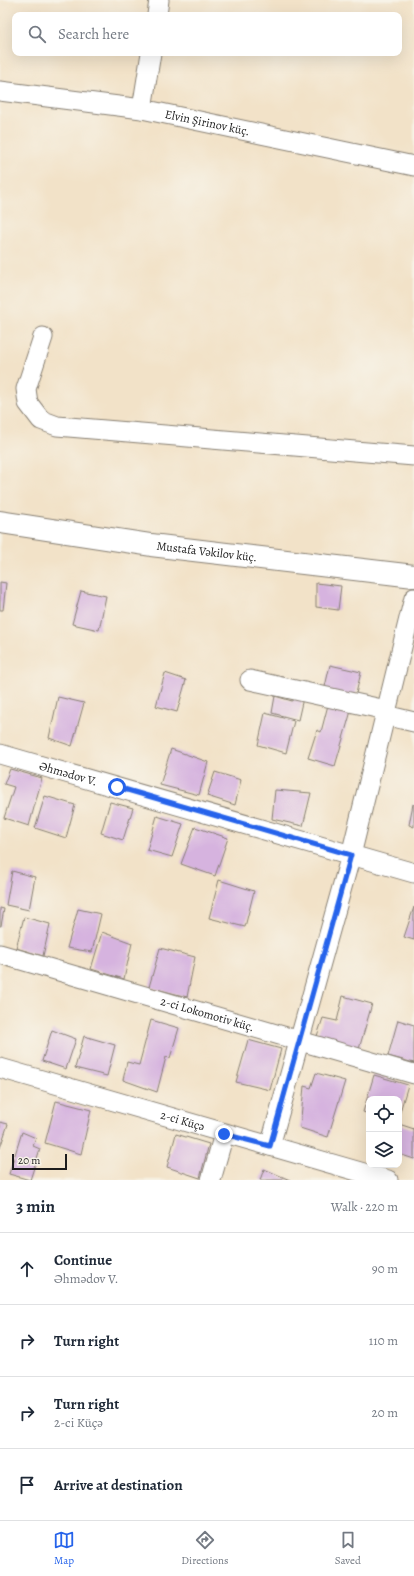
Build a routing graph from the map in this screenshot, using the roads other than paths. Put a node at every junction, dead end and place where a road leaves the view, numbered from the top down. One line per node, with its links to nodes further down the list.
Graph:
1 (159, 0): 2 (street)
2 (157, 12)
3 (151, 56): 5 (street)
4 (0, 91): 5 (street, Elvin Şirinov küç.)
5 (142, 109): 6 (street, Elvin Şirinov küç.)
6 (414, 166)
7 (43, 336): 8 (street)
8 (414, 456)
9 (0, 522): 10 (street, Mustafa Vəkilov küç.)
10 (414, 576)
11 (414, 598): 13 (street)
12 (250, 680): 13 (street)
13 (386, 713): 14 (street); 16 (street)
14 (414, 722)
15 (0, 754): 16 (street, Əhmədov V.)
16 (351, 855): 17 (street, Əhmədov V.); 19 (street)
17 (414, 873)
18 (0, 954): 19 (street, 2-ci Lokomotiv küç.)
19 (299, 1042): 21 (street, 2-ci Lokomotiv küç.); 23 (street)
20 (0, 1068): 22 (street, 2-ci Küçə)
21 (414, 1074)
22 (224, 1134): 23 (street, 2-ci Küçə); 24 (street)
23 (270, 1146): 25 (street, 2-ci Küçə)
24 (211, 1180)
25 (388, 1180)

